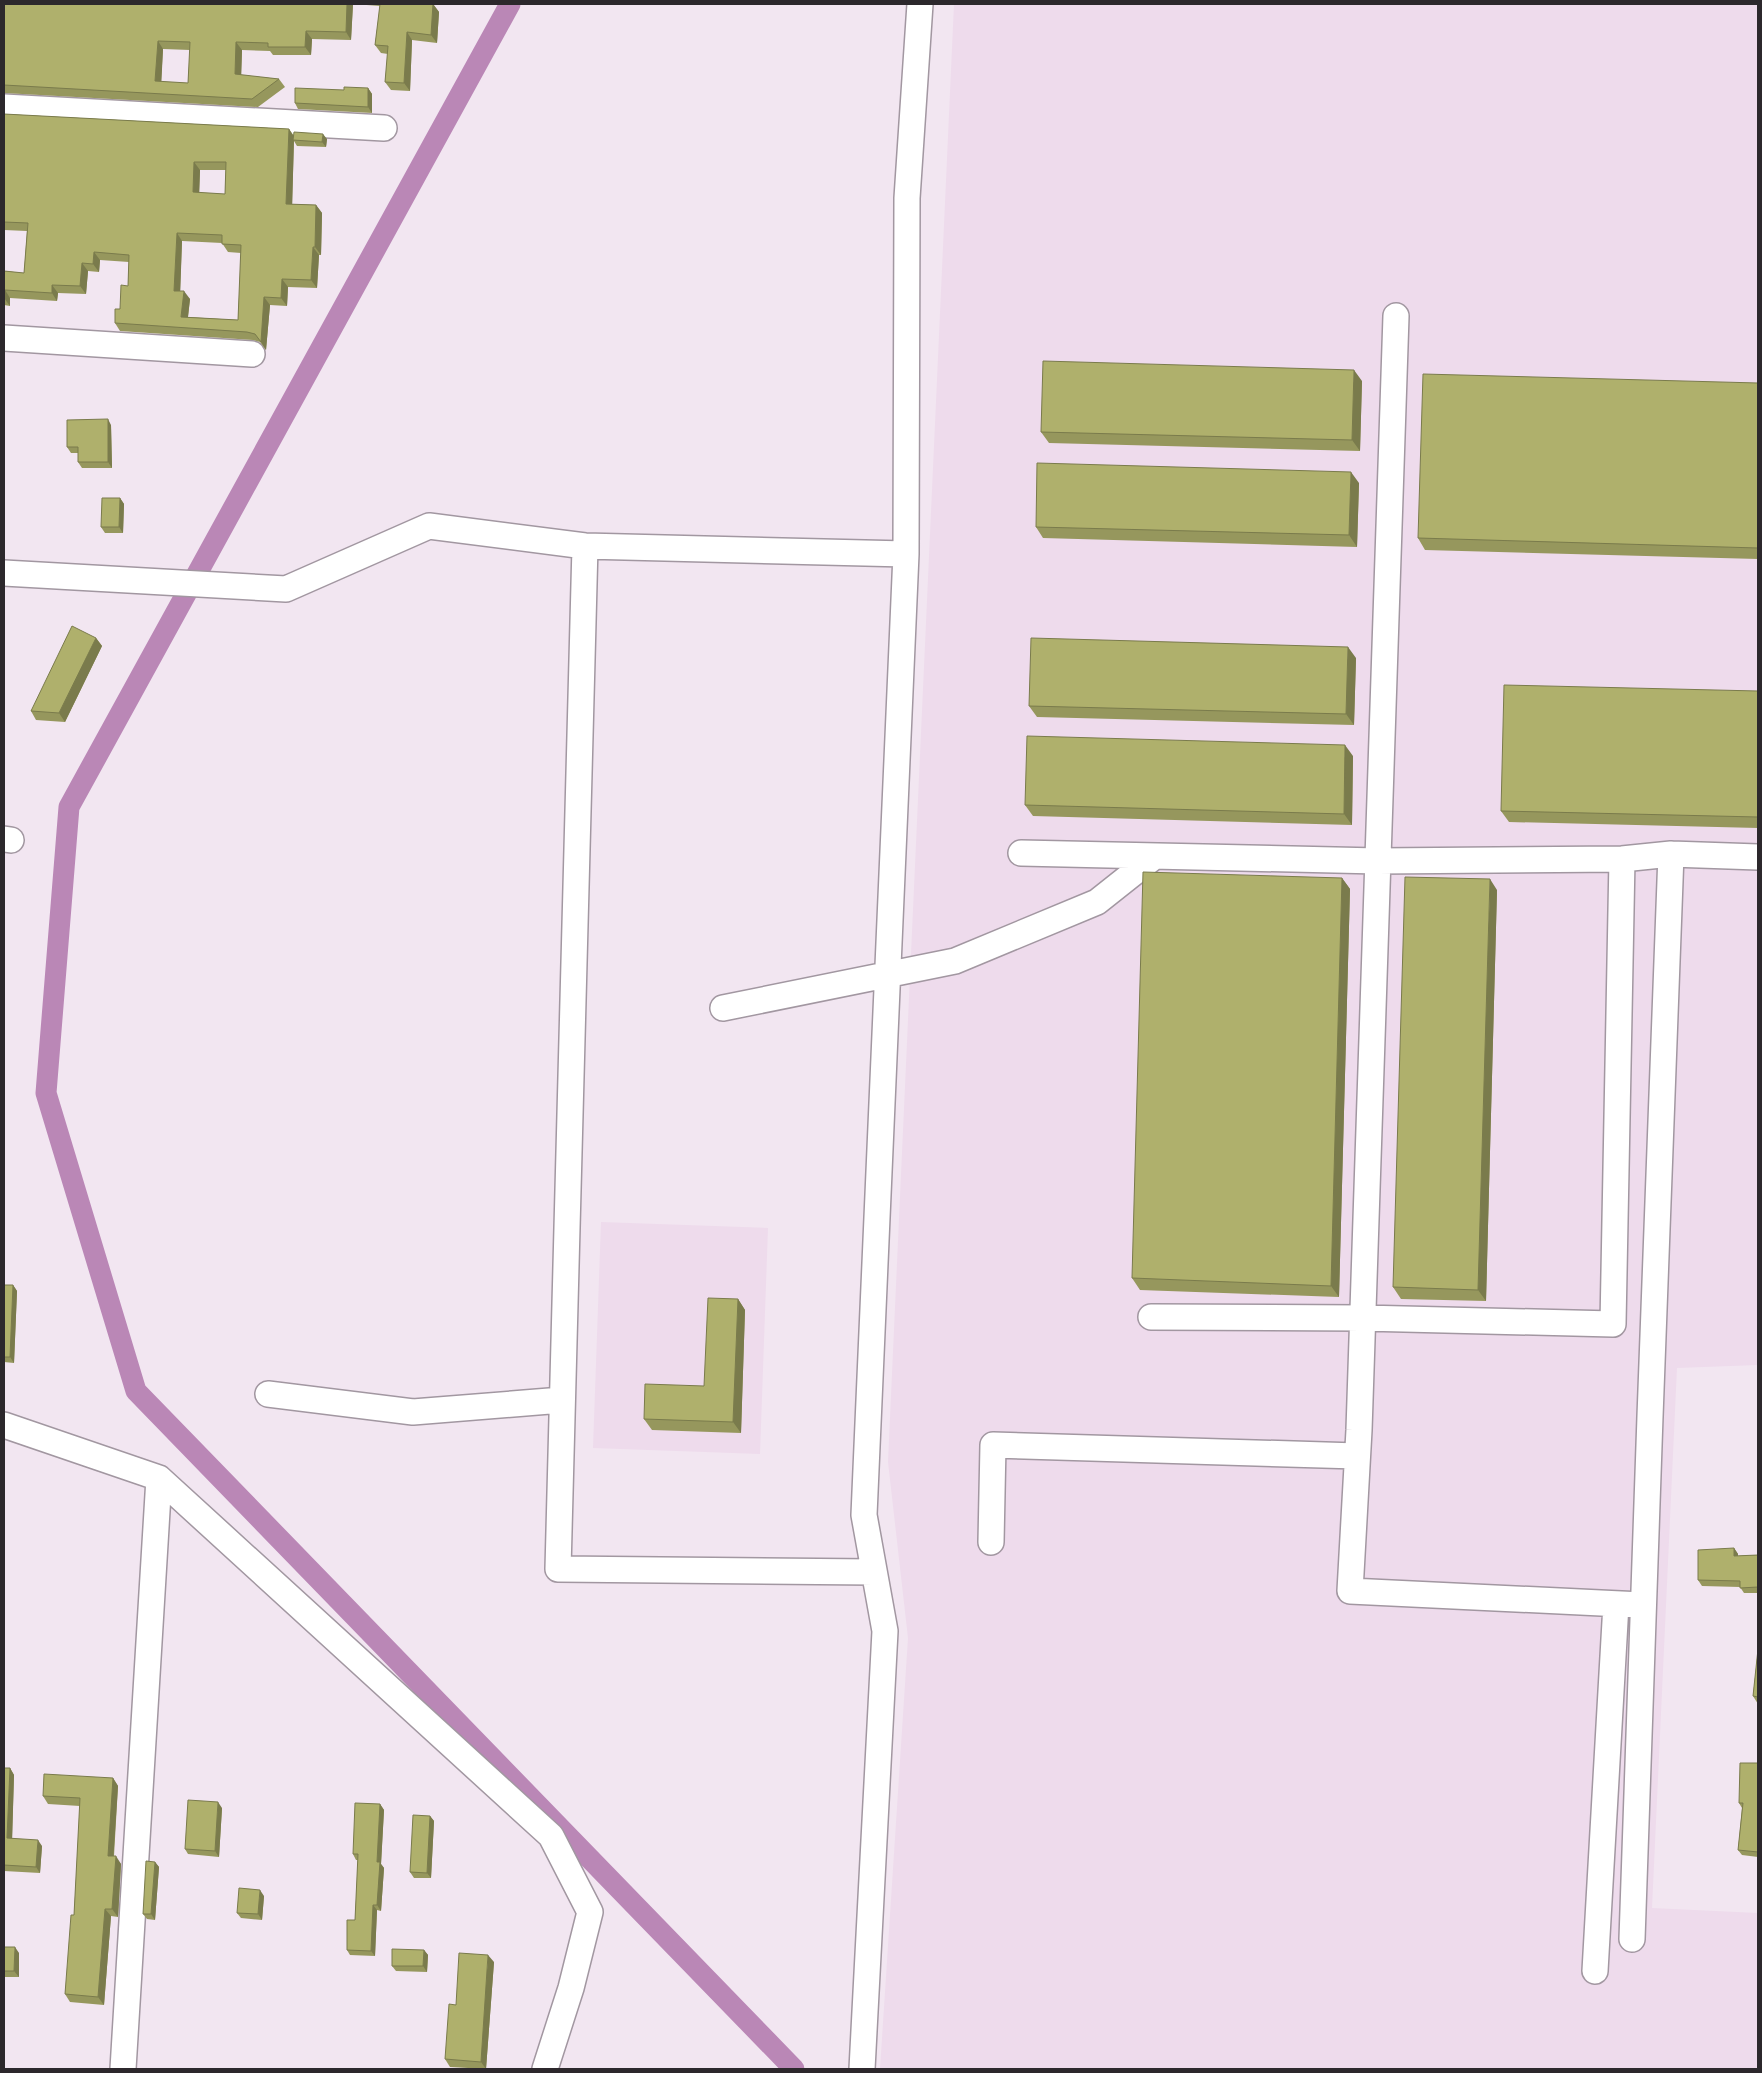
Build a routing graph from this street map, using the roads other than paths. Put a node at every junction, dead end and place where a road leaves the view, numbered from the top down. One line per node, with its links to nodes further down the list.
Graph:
1 (920, 4): 8 (street)
2 (4, 107): 3 (street)
3 (384, 128)
4 (1396, 316): 15 (street)
5 (4, 338): 6 (street)
6 (252, 354)
7 (585, 546): 8 (street); 9 (street); 21 (street)
8 (906, 554): 16 (street)
9 (4, 573)
10 (1021, 853): 12 (street)
11 (1671, 854): 13 (street); 14 (street); 28 (street)
12 (1155, 856): 15 (street); 16 (street)
13 (1758, 858)
14 (1622, 859): 15 (street); 19 (street)
15 (1378, 860): 19 (street)
16 (888, 975): 17 (street); 26 (street)
17 (723, 1008)
18 (1151, 1317): 19 (street)
19 (1362, 1318): 23 (street)
20 (268, 1394): 21 (street)
21 (562, 1400): 26 (street)
22 (4, 1424): 24 (street)
23 (1357, 1456): 25 (street); 27 (street)
24 (160, 1478): 31 (street); 32 (street)
25 (991, 1542)
26 (874, 1572): 33 (street)
27 (1616, 1604): 28 (street); 30 (street)
28 (1642, 1605): 29 (street)
29 (1632, 1939)
30 (1595, 1971)
31 (123, 2069)
32 (545, 2069)
33 (862, 2069)

